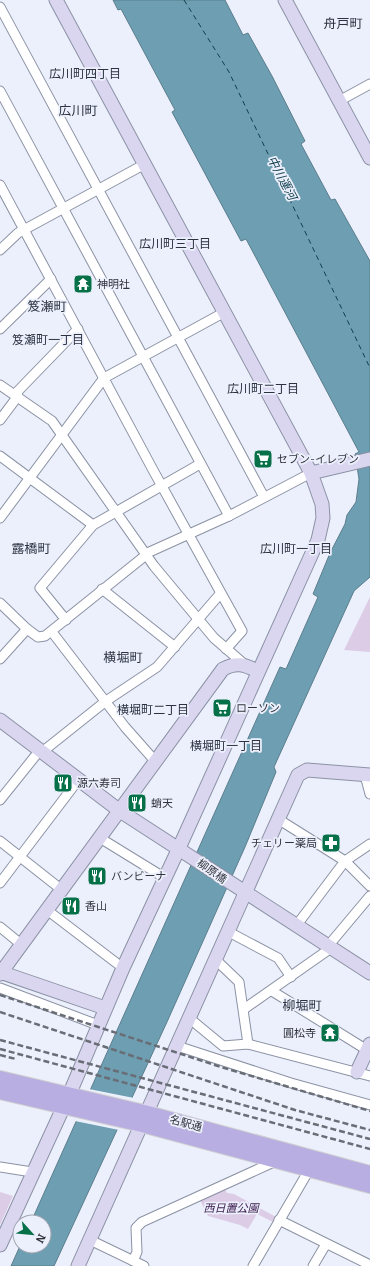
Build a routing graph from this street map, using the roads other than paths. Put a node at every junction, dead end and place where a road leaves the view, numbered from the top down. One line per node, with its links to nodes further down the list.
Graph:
1 (56, 0): 8 (street)
2 (285, 0): 6 (street)
3 (0, 7): 10 (street)
4 (370, 84): 6 (street)
5 (0, 91): 11 (street)
6 (339, 101): 7 (street)
7 (370, 158)
8 (145, 164): 10 (street); 15 (street)
9 (0, 185): 12 (street)
10 (98, 189): 11 (street); 18 (street)
11 (62, 208): 12 (street); 19 (street)
12 (24, 229): 13 (street); 14 (street)
13 (0, 250)
14 (51, 279): 16 (street); 17 (street)
15 (223, 313): 18 (street); 28 (street)
16 (0, 329)
17 (78, 330): 20 (street); 22 (street)
18 (177, 338): 19 (street); 31 (street)
19 (142, 358): 20 (street); 27 (street)
20 (104, 378): 24 (street); 30 (street)
21 (0, 385): 22 (street)
22 (17, 395): 23 (street); 24 (street)
23 (0, 420)
24 (62, 434): 29 (street); 32 (street)
25 (0, 456): 29 (street)
26 (370, 459): 28 (street)
27 (200, 464): 30 (street); 33 (street)
28 (311, 473): 31 (street); 49 (street)
29 (30, 478): 34 (street); 35 (street)
30 (162, 486): 32 (street); 36 (street)
31 (264, 497): 33 (street)
32 (116, 510): 35 (street); 37 (street)
33 (229, 516): 36 (street)
34 (0, 518)
35 (93, 524): 42 (street)
36 (189, 535): 37 (street); 39 (street)
37 (145, 555): 38 (street); 41 (street)
38 (102, 589): 42 (street); 45 (street)
39 (220, 594): 41 (street); 46 (street)
40 (0, 604): 43 (street)
41 (198, 619): 45 (street); 46 (street)
42 (66, 620): 44 (street)
43 (26, 629): 44 (street); 47 (street)
44 (52, 632): 50 (street)
45 (175, 647): 50 (street)
46 (226, 649): 48 (street)
47 (0, 659)
48 (244, 664): 49 (street); 53 (street)
49 (257, 671): 63 (street)
50 (106, 701): 52 (street); 53 (street)
51 (0, 720): 52 (street, 柳原橋)
52 (41, 751): 55 (street, 柳原橋); 57 (street)
53 (155, 761): 58 (street)
54 (367, 775): 56 (street); 59 (street)
55 (79, 780): 58 (street, 柳原橋); 64 (street)
56 (370, 794)
57 (0, 800)
58 (120, 811): 60 (street); 63 (street, 柳原橋)
59 (278, 819): 65 (street); 70 (street)
60 (100, 838): 66 (street); 69 (street)
61 (0, 841): 64 (street)
62 (370, 844): 65 (street)
63 (179, 848): 66 (street); 70 (street, 柳原橋)
64 (20, 857): 67 (street); 69 (street)
65 (345, 861): 68 (street); 73 (street)
66 (166, 878): 79 (street)
67 (0, 883)
68 (370, 886)
69 (62, 890): 72 (street)
70 (244, 893): 73 (street, 柳原橋); 75 (street)
71 (370, 896): 77 (street)
72 (47, 910): 76 (street); 79 (street)
73 (296, 926): 77 (street, 柳原橋)
74 (0, 927): 76 (street)
75 (227, 931): 78 (street); 82 (street)
76 (22, 944): 80 (street)
77 (330, 947): 81 (street, 柳原橋); 82 (street)
78 (215, 959): 86 (street); 87 (street)
79 (123, 968): 85 (street)
80 (0, 973): 85 (street)
81 (370, 973)
82 (291, 976): 84 (street)
83 (0, 988): 88 (street)
84 (272, 990): 86 (street); 91 (street)
85 (105, 1008): 88 (street)
86 (244, 1009): 89 (street)
87 (189, 1018): 89 (street); 90 (street)
88 (98, 1025): 96 (street)
89 (248, 1044): 92 (street)
90 (177, 1046): 97 (street); 98 (street)
91 (369, 1047): 92 (street)
92 (357, 1072): 93 (street)
93 (370, 1076)
94 (0, 1078): 96 (main road, 名駅通)
95 (0, 1092): 96 (main road, 名駅通)
96 (73, 1103): 98 (main road, 名駅通); 102 (street)
97 (370, 1105)
98 (145, 1119): 99 (main road, 名駅通); 103 (main road, 名駅通); 107 (street)
99 (276, 1161): 101 (main road, 名駅通); 109 (street)
100 (0, 1167): 102 (street)
101 (309, 1170): 104 (main road, 名駅通); 105 (street)
102 (32, 1172): 106 (street)
103 (370, 1173)
104 (370, 1186)
105 (279, 1220): 108 (street); 114 (street)
106 (2, 1237)
107 (90, 1240): 109 (street); 112 (street)
108 (326, 1244): 110 (street); 115 (street)
109 (133, 1261): 113 (street)
110 (352, 1262): 111 (street)
111 (370, 1265)
112 (78, 1266)
113 (144, 1266)
114 (253, 1266)
115 (313, 1266)

